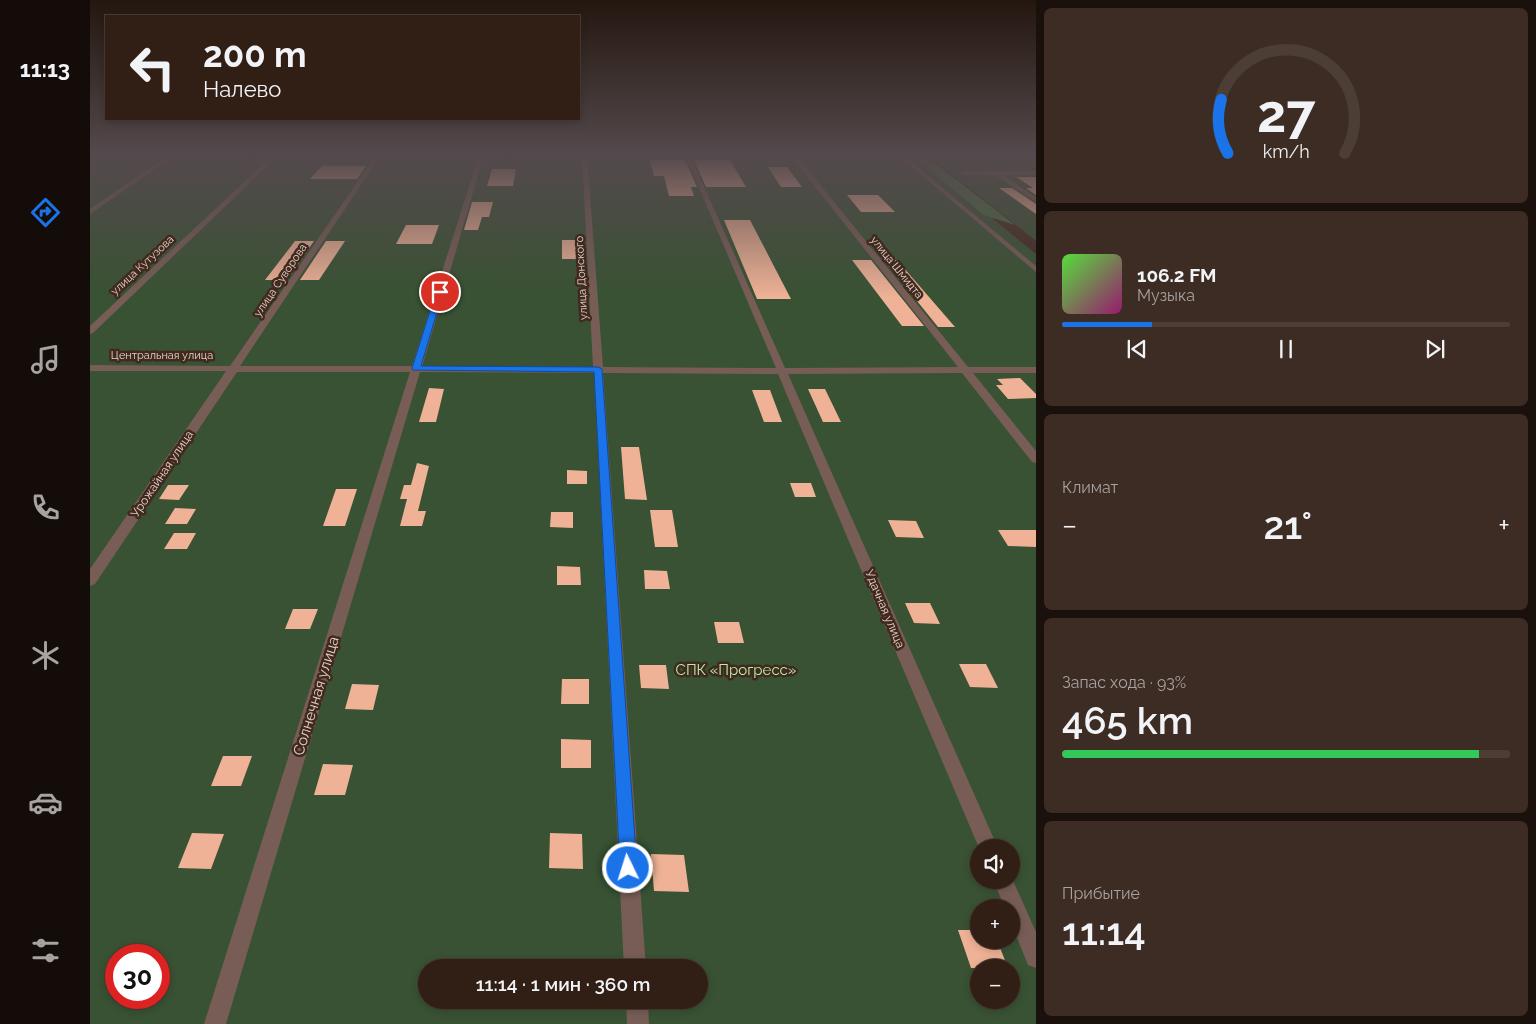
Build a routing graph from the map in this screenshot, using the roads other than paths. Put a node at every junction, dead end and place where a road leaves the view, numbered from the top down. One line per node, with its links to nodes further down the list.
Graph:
1 (103, 203): 9 (street)
2 (225, 203): 11 (street, улица Кутузова)
3 (346, 203): 13 (street, улица Суворова)
4 (467, 203): 14 (street, Солнечная улица)
5 (588, 203): 15 (street, улица Донского)
6 (709, 203): 18 (street, Удачная улица)
7 (831, 203): 16 (street, улица Шмидта)
8 (957, 203): 10 (street)
9 (90, 212)
10 (1036, 270)
11 (90, 331)
12 (90, 368): 13 (street, Центральная улица)
13 (234, 368): 14 (street, Центральная улица); 20 (street, Урожайная улица)
14 (416, 368): 15 (street, Центральная улица); 26 (street, Солнечная улица)
15 (598, 369): 18 (street, Центральная улица); 24 (street, улица Донского)
16 (964, 370): 17 (street, Центральная улица); 18 (street, Центральная улица); 19 (street, улица Шмидта)
17 (1036, 370)
18 (782, 371): 21 (street, Удачная улица)
19 (1036, 459)
20 (90, 580)
21 (984, 839)
22 (1007, 889): 23 (street)
23 (1036, 957)
24 (634, 959)
25 (637, 1009): 27 (street)
26 (215, 1024)
27 (638, 1024)

